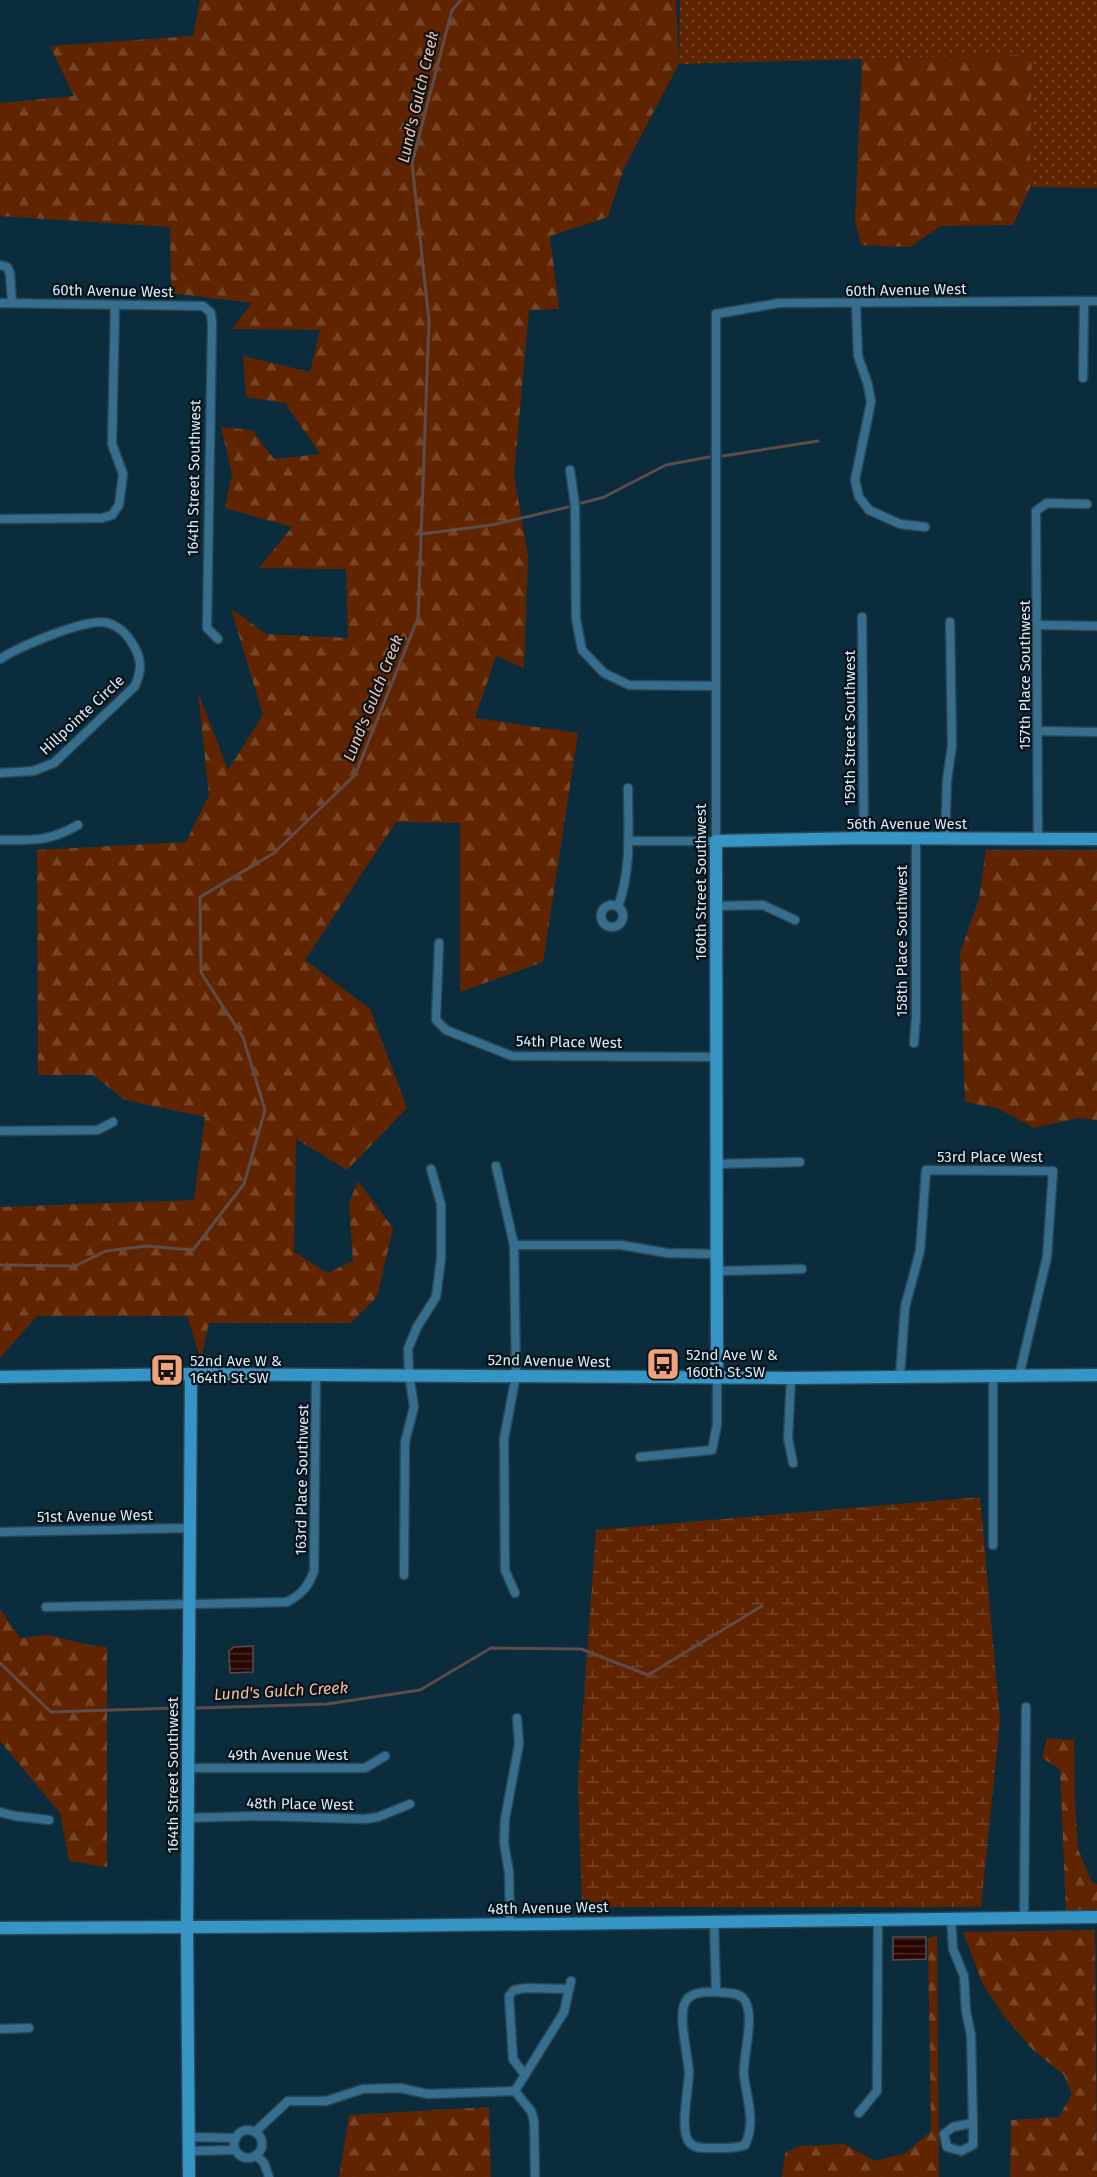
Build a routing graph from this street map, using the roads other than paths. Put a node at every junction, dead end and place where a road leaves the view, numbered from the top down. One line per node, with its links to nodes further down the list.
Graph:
1 (0, 265): 5 (street)
2 (1084, 301): 3 (street, 60th Avenue West); 6 (street, 60th Avenue West); 10 (street)
3 (1097, 301)
4 (0, 303): 5 (street, 60th Avenue West)
5 (12, 303): 7 (street, 60th Avenue West)
6 (856, 304): 9 (street, 60th Avenue West); 14 (street)
7 (114, 305): 8 (street, 60th Avenue West); 13 (street)
8 (211, 313): 19 (street, 164th Street Southwest)
9 (716, 314): 21 (street, 160th Street Southwest)
10 (1083, 378)
11 (570, 470): 21 (street)
12 (1087, 504): 17 (street, 157th Place Southwest)
13 (0, 519)
14 (925, 527)
15 (862, 617): 27 (street, 159th Street Southwest)
16 (950, 622): 29 (street)
17 (1038, 625): 18 (street); 22 (street, 157th Place Southwest)
18 (1097, 626)
19 (218, 639)
20 (0, 659): 24 (street, Hillpointe Circle)
21 (716, 686): 34 (street, 160th Street Southwest)
22 (1039, 731): 23 (street); 30 (street, 157th Place Southwest)
23 (1097, 732)
24 (0, 773)
25 (628, 788): 33 (street)
26 (78, 825): 32 (street)
27 (864, 838): 28 (street, 56th Avenue West); 34 (street, 56th Avenue West)
28 (916, 838): 29 (street, 56th Avenue West); 39 (street, 158th Place Southwest)
29 (945, 838): 30 (street, 56th Avenue West)
30 (1038, 839): 31 (street, 56th Avenue West)
31 (1097, 839)
32 (0, 840)
33 (628, 841): 34 (street); 36 (street)
34 (716, 842): 35 (street, 160th Street Southwest)
35 (716, 906): 37 (street); 40 (street, 160th Street Southwest)
36 (618, 907)
37 (795, 920)
38 (439, 943): 40 (street, 54th Place West)
39 (914, 1043)
40 (717, 1057): 44 (street, 160th Street Southwest)
41 (113, 1122): 42 (street)
42 (0, 1131)
43 (800, 1162): 44 (street)
44 (717, 1164): 48 (street, 160th Street Southwest)
45 (496, 1166): 47 (street)
46 (431, 1169): 53 (street)
47 (514, 1245): 48 (street); 54 (street)
48 (717, 1254): 50 (street, 160th Street Southwest)
49 (802, 1269): 50 (street)
50 (717, 1271): 60 (street, 160th Street Southwest)
51 (191, 1374): 52 (street, 52nd Avenue West); 59 (street, 52nd Avenue West); 64 (street, 164th Street Southwest)
52 (316, 1374): 53 (street, 52nd Avenue West); 69 (street, 163rd Place Southwest)
53 (409, 1374): 54 (street, 52nd Avenue West); 67 (street)
54 (516, 1375): 60 (street, 52nd Avenue West); 68 (street)
55 (1097, 1375): 58 (street, 52nd Avenue West)
56 (900, 1376): 57 (street, 52nd Avenue West); 58 (street, 53rd Place West); 61 (street, 52nd Avenue West)
57 (993, 1376): 58 (street, 52nd Avenue West); 66 (street)
58 (1019, 1376)
59 (0, 1377)
60 (717, 1377): 61 (street, 52nd Avenue West); 62 (street, 160th Street Southwest)
61 (791, 1378): 63 (street)
62 (640, 1457)
63 (793, 1463)
64 (190, 1528): 65 (street, 51st Avenue West); 69 (street, 164th Street Southwest)
65 (0, 1532)
66 (993, 1545)
67 (404, 1575)
68 (515, 1593)
69 (189, 1603): 70 (street); 74 (street, 164th Street Southwest)
70 (46, 1607)
71 (1026, 1707): 79 (street)
72 (517, 1718): 84 (street)
73 (385, 1756): 74 (street, 49th Avenue West)
74 (188, 1768): 77 (street, 164th Street Southwest)
75 (410, 1804): 77 (street, 48th Place West)
76 (0, 1812): 78 (street)
77 (187, 1818): 86 (street, 164th Street Southwest)
78 (50, 1820)
79 (1024, 1917): 80 (street, 48th Avenue West); 81 (street, 48th Avenue West)
80 (1097, 1917)
81 (951, 1918): 83 (street, 48th Avenue West); 93 (street)
82 (714, 1920): 83 (street, 48th Avenue West); 84 (street, 48th Avenue West); 87 (street)
83 (878, 1920): 92 (street)
84 (510, 1923): 86 (street, 48th Avenue West)
85 (0, 1928): 86 (street, 48th Avenue West)
86 (187, 1928): 95 (street, 164th Street Southwest)
87 (716, 1992): 87 (street)
88 (29, 2028): 89 (street)
89 (0, 2029)
90 (525, 2075): 90 (street); 91 (street)
91 (515, 2091): 94 (street); 102 (street)
92 (860, 2113)
93 (973, 2123)
94 (255, 2132): 96 (street); 99 (street)
95 (189, 2137): 96 (street); 98 (street, 164th Street Southwest)
96 (236, 2138): 97 (street)
97 (235, 2150): 98 (street); 99 (street)
98 (189, 2151): 100 (street, 164th Street Southwest)
99 (256, 2155): 101 (street)
100 (189, 2177)
101 (268, 2177)
102 (535, 2177)

